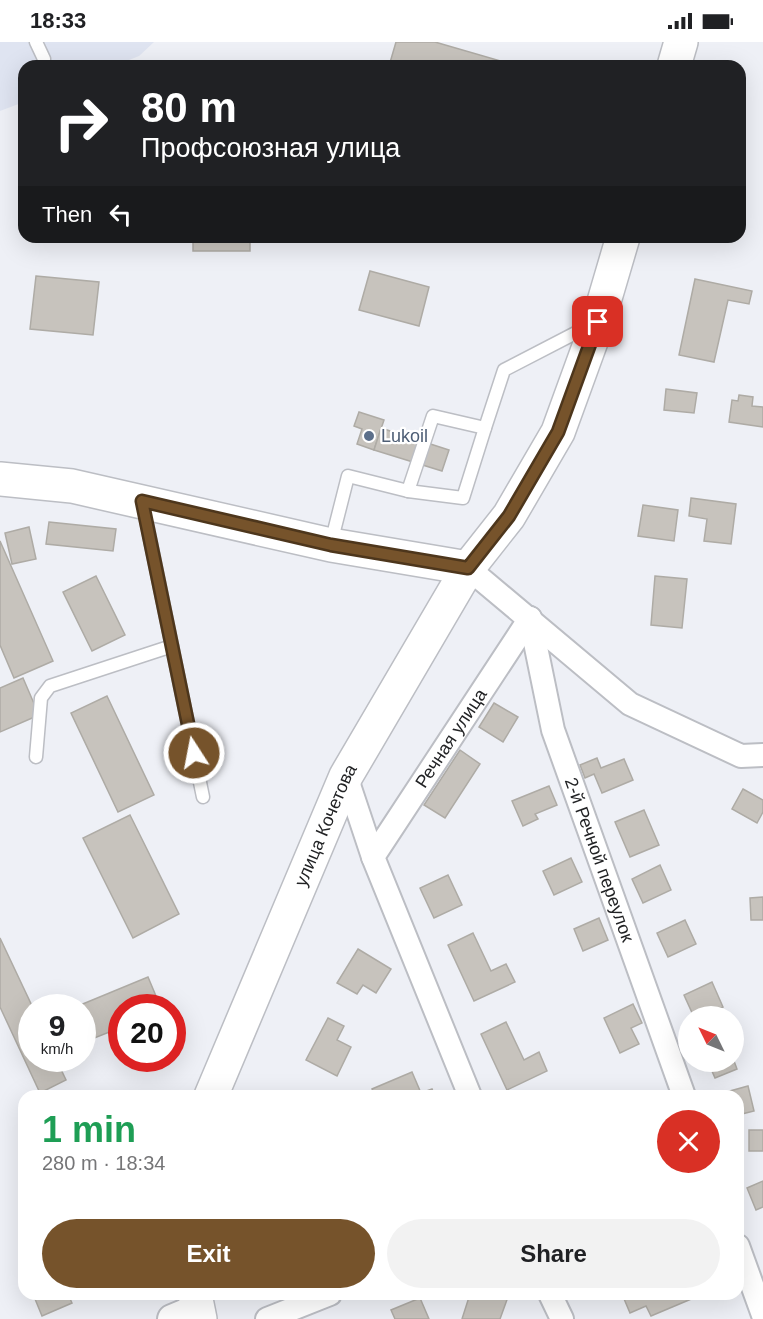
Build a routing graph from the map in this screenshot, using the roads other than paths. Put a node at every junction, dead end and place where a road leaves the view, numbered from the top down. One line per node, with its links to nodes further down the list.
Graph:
1 (36, 42): 3 (lane)
2 (681, 42): 4 (main road)
3 (44, 59)
4 (676, 60)
5 (621, 243): 6 (main road, улица Кочетова)
6 (598, 322): 7 (lane); 12 (main road, улица Кочетова)
7 (485, 428): 9 (lane); 9 (lane)
8 (0, 479): 10 (main road)
9 (408, 491): 11 (lane)
10 (142, 501): 11 (main road); 14 (lane)
11 (331, 545): 12 (main road)
12 (468, 568): 13 (street); 17 (main road, улица Кочетова)
13 (530, 618): 15 (street); 19 (street, Речная улица); 22 (street, 2-й Речной переулок)
14 (172, 646): 16 (lane); 18 (lane)
15 (763, 755)
16 (36, 757)
17 (346, 776): 19 (street); 20 (main road, улица Кочетова)
18 (203, 796)
19 (373, 857): 21 (street)
20 (214, 1090)
21 (468, 1090)
22 (682, 1090)
23 (744, 1263): 26 (street)
24 (315, 1300): 27 (street)
25 (553, 1300): 28 (street)
26 (763, 1315)
27 (267, 1319)
28 (562, 1319)

